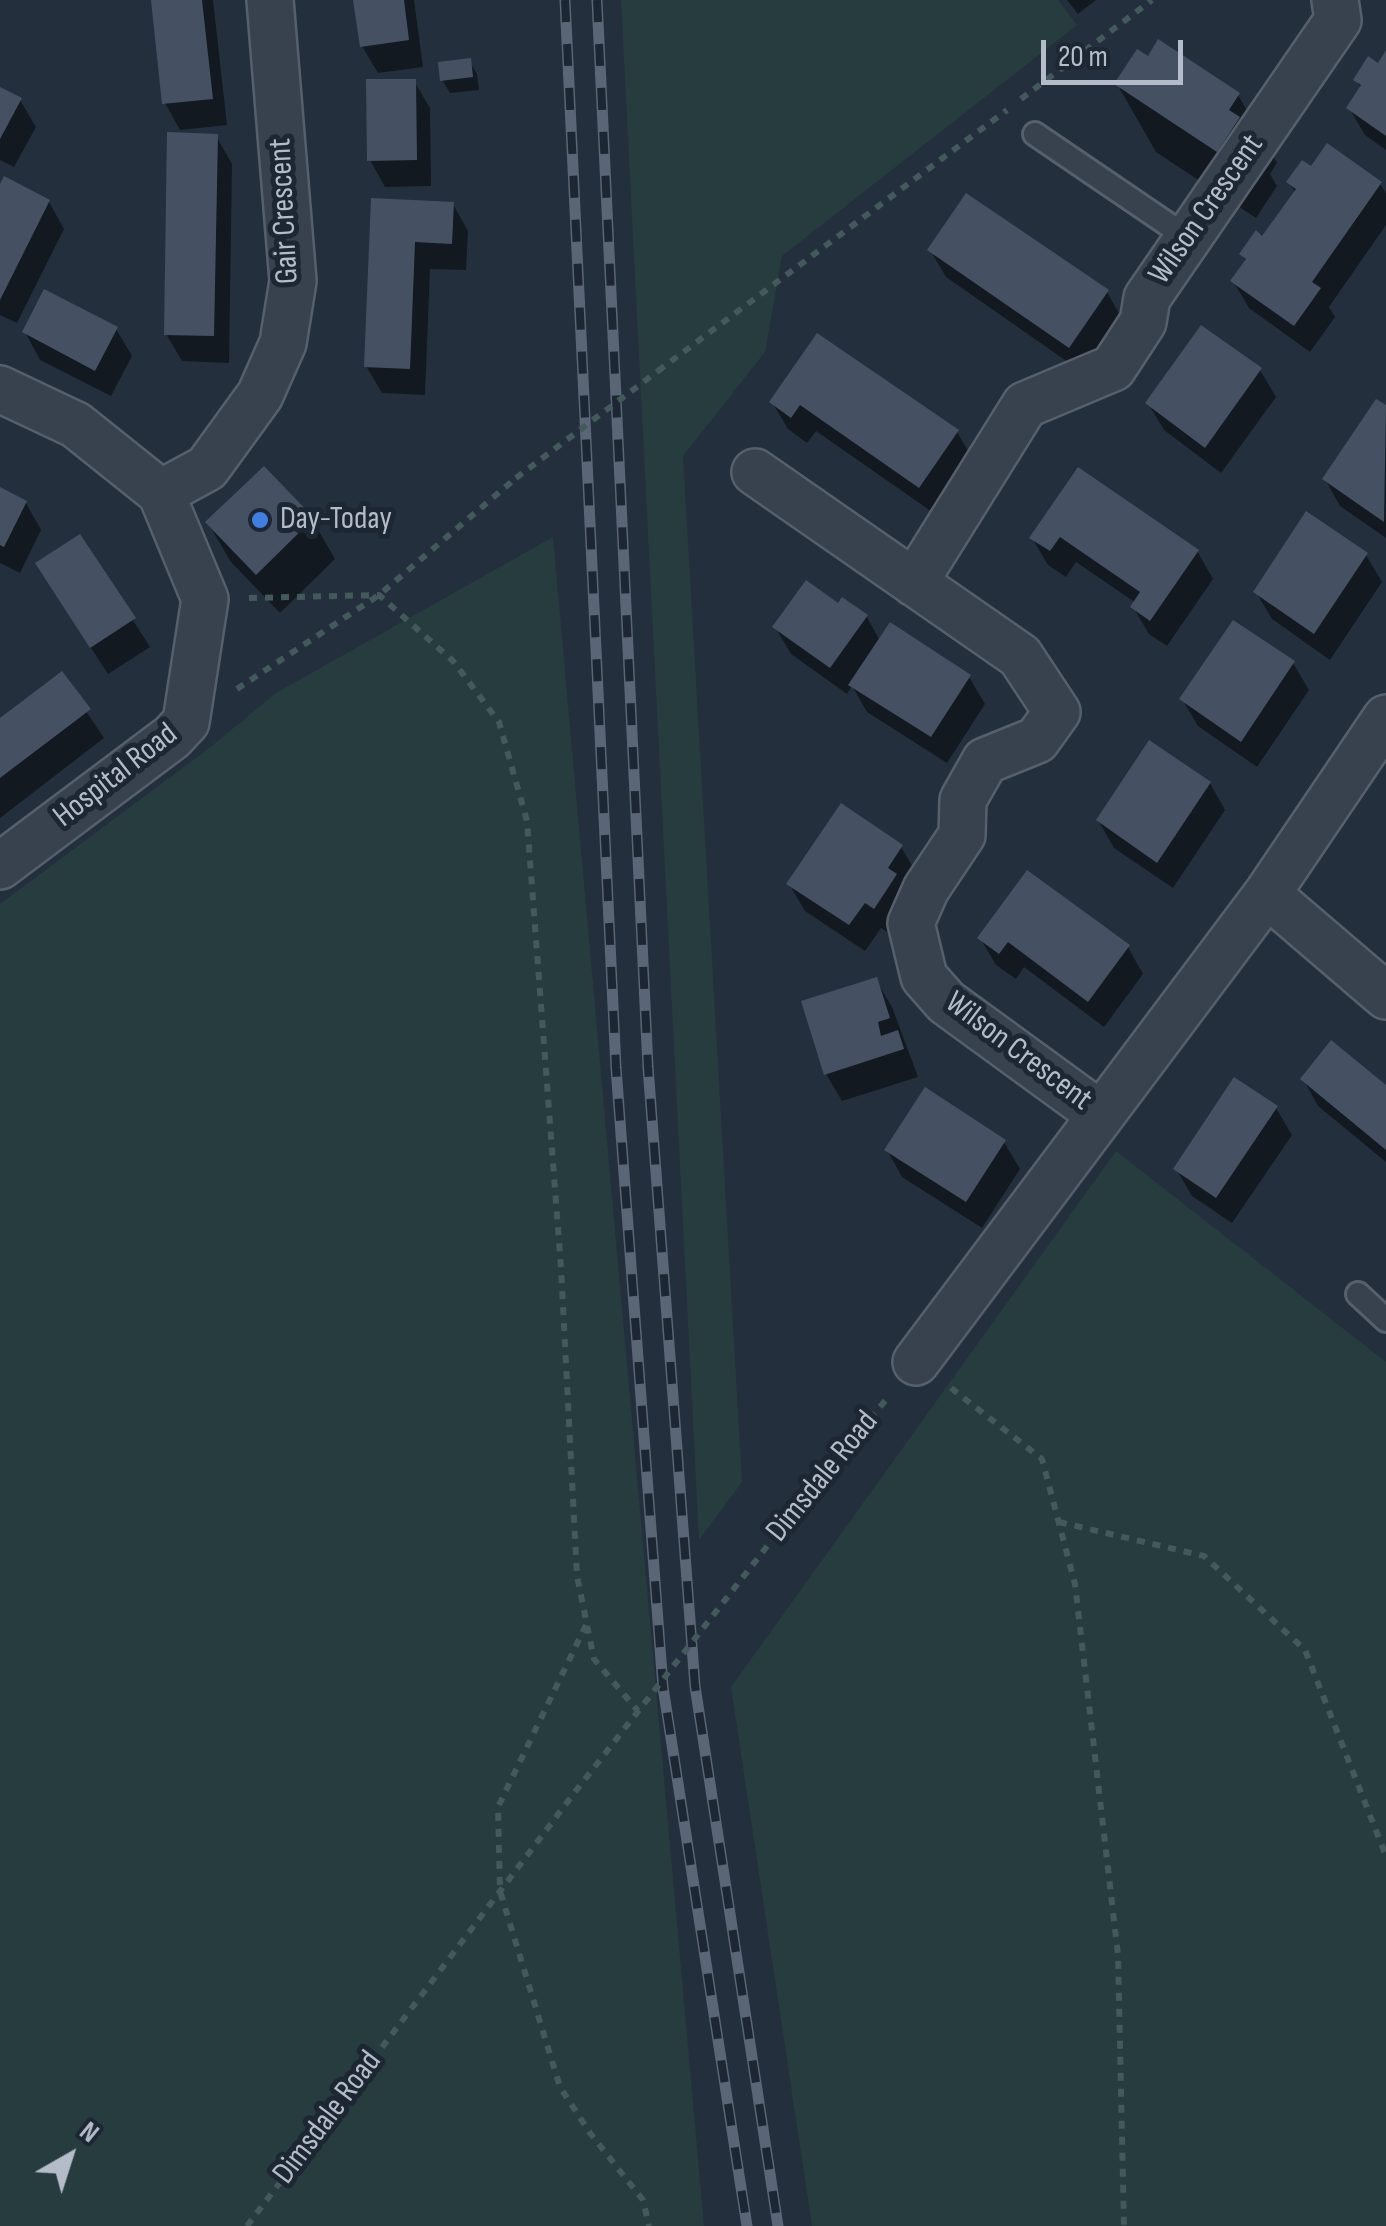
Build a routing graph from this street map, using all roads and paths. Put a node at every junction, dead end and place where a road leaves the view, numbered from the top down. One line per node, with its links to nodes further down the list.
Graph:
1 (270, 0): 8 (street, Gair Crescent)
2 (1152, 0): 10 (path, bridge)
3 (1335, 0): 5 (street, Wilson Crescent)
4 (1035, 134): 5 (lane)
5 (1188, 238): 9 (street, Wilson Crescent)
6 (0, 389): 8 (street)
7 (755, 472): 9 (street, Wilson Crescent)
8 (161, 493): 11 (street)
9 (914, 583): 17 (street, Wilson Crescent)
10 (380, 595): 11 (path); 13 (path); 22 (path)
11 (205, 599): 13 (street, Hospital Road)
12 (1386, 718): 15 (street)
13 (186, 722): 14 (street, Hospital Road)
14 (0, 866)
15 (1267, 894): 16 (street); 17 (street)
16 (1386, 996)
17 (1102, 1115): 20 (street)
18 (1358, 1294): 19 (lane)
19 (1386, 1320)
20 (916, 1362): 21 (path); 23 (path, Dimsdale Road, bridge)
21 (1058, 1522): 24 (path); 28 (path)
22 (586, 1624): 23 (path); 25 (path)
23 (638, 1711): 25 (path, Dimsdale Road, bridge)
24 (1386, 1856)
25 (500, 1891): 26 (path, Dimsdale Road); 27 (path)
26 (247, 2226)
27 (649, 2226)
28 (1124, 2226)

